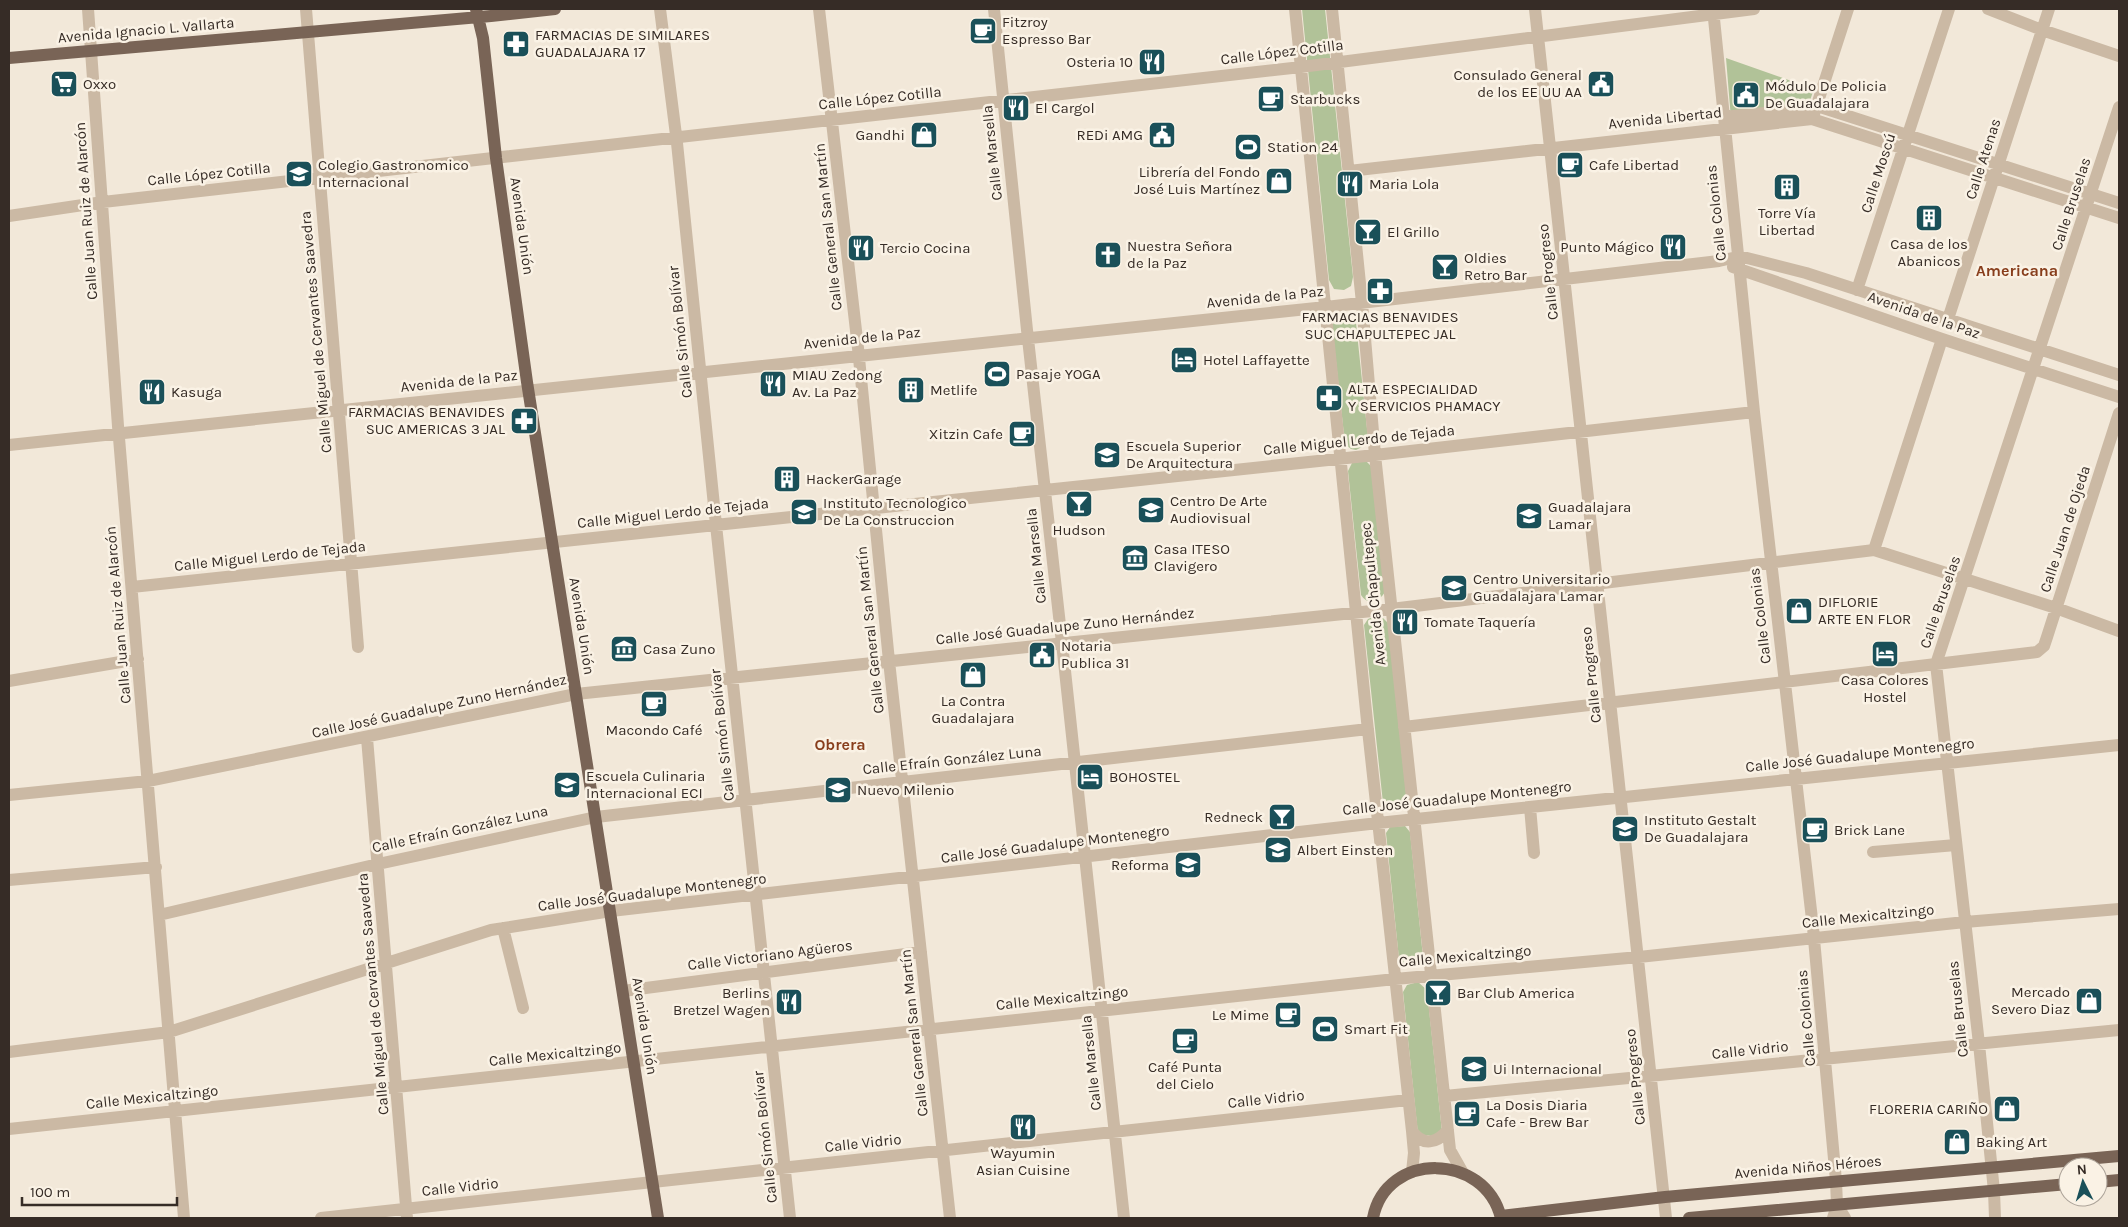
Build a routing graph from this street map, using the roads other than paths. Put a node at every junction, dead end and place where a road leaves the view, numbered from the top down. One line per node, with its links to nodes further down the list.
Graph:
1 (88, 9): 22 (street, Calle Juan Ruiz de Alarcón)
2 (306, 9): 19 (street, Calle Miguel de Cervantes Saavedra)
3 (555, 9): 17 (main road, Avenida Ignacio L. Vallarta)
4 (660, 9): 33 (street, Calle Simón Bolívar)
5 (819, 9): 30 (street, Calle General San Martín)
6 (994, 9): 27 (street, Calle Marsella)
7 (1295, 9): 26 (street, Avenida Chapultepec)
8 (1332, 9): 25 (street, Avenida Chapultepec)
9 (1535, 9): 20 (street, Calle Progreso)
10 (1754, 9): 15 (street, Calle López Cotilla)
11 (1848, 9): 29 (street)
12 (1949, 9): 32 (street, Calle Moscú)
13 (1988, 9): 18 (street)
14 (2049, 9): 18 (street, Calle Atenas)
15 (1713, 12): 20 (street, Calle López Cotilla); 31 (street, Calle Colonias)
16 (476, 13): 17 (main road, Avenida Ignacio L. Vallarta); 19 (main road, Avenida Ignacio L. Vallarta); 21 (main road, Avenida Unión)
17 (491, 13): 21 (main road, Avenida Unión)
18 (2042, 30): 23 (street); 37 (street, Calle Atenas)
19 (308, 32): 22 (main road, Avenida Ignacio L. Vallarta); 39 (street, Calle Miguel de Cervantes Saavedra)
20 (1538, 35): 25 (street, Calle López Cotilla); 34 (street, Calle Progreso)
21 (483, 38): 36 (main road, Avenida Unión)
22 (91, 51): 24 (main road, Avenida Ignacio L. Vallarta); 42 (street, Calle Juan Ruiz de Alarcón)
23 (2119, 56)
24 (9, 58)
25 (1338, 62): 26 (street, Calle López Cotilla); 38 (street, Avenida Chapultepec)
26 (1301, 67): 27 (street, Calle López Cotilla); 51 (street, Avenida Chapultepec)
27 (1004, 101): 30 (street, Calle López Cotilla); 53 (street, Calle Marsella)
28 (2119, 107): 41 (street, Calle Bruselas)
29 (1815, 111): 31 (street, Avenida Libertad); 32 (street, Avenida Libertad); 35 (street, Avenida Libertad)
30 (832, 120): 33 (street, Calle López Cotilla); 56 (street, Calle General San Martín)
31 (1723, 122): 34 (street, Avenida Libertad); 47 (street, Calle Colonias)
32 (1908, 134): 35 (street, Calle Moscú); 37 (street, Avenida Libertad)
33 (676, 137): 36 (street, Calle López Cotilla); 58 (street, Calle Simón Bolívar)
34 (1550, 147): 38 (street, Avenida Libertad); 48 (street, Calle Progreso)
35 (1903, 148): 40 (street, Avenida Libertad); 49 (street, Calle Moscú)
36 (496, 158): 39 (street, Calle López Cotilla); 60 (main road, Avenida Unión)
37 (1999, 164): 40 (street, Calle Atenas); 41 (street, Avenida Libertad)
38 (1349, 170): 50 (street, Avenida Chapultepec)
39 (319, 178): 42 (street, Calle López Cotilla); 62 (street, Calle Miguel de Cervantes Saavedra)
40 (1994, 178): 44 (street, Avenida Libertad); 52 (street, Calle Atenas)
41 (2091, 194): 43 (street, Avenida Libertad); 44 (street, Calle Bruselas)
42 (102, 202): 45 (street, Calle López Cotilla); 66 (street, Calle Juan Ruiz de Alarcón)
43 (2119, 203)
44 (2086, 208): 46 (street, Avenida Libertad); 55 (street, Calle Bruselas)
45 (9, 216)
46 (2119, 218)
47 (1738, 264): 48 (street, Avenida de la Paz); 49 (street, Avenida de la Paz); 54 (street, Avenida de la Paz); 63 (street, Calle Colonias)
48 (1565, 280): 50 (street, Avenida de la Paz); 65 (street, Calle Progreso)
49 (1857, 290): 52 (street, Avenida de la Paz)
50 (1362, 303): 51 (street, Avenida de la Paz); 68 (street, Avenida Chapultepec)
51 (1326, 307): 53 (street, Avenida de la Paz); 69 (street, Avenida Chapultepec)
52 (1948, 319): 55 (street, Avenida de la Paz)
53 (1028, 337): 56 (street, Avenida de la Paz); 70 (street, Calle Marsella)
54 (1942, 339): 57 (street, Avenida de la Paz); 74 (street)
55 (2040, 349): 57 (street, Calle Bruselas); 59 (street, Avenida de la Paz)
56 (858, 355): 58 (street, Avenida de la Paz); 71 (street, Calle General San Martín)
57 (2034, 369): 61 (street, Avenida de la Paz); 77 (street, Calle Bruselas)
58 (700, 372): 60 (street, Avenida de la Paz); 72 (street, Calle Simón Bolívar)
59 (2119, 375)
60 (529, 390): 62 (street, Avenida de la Paz); 73 (main road, Avenida Unión)
61 (2119, 396)
62 (338, 410): 66 (street, Avenida de la Paz); 76 (street, Calle Miguel de Cervantes Saavedra)
63 (1754, 412): 65 (street, Calle Miguel Lerdo de Tejada); 75 (street, Calle Colonias)
64 (2119, 413): 80 (street, Calle Juan de Ojeda)
65 (1581, 432): 68 (street, Calle Miguel Lerdo de Tejada); 78 (street, Calle Progreso)
66 (119, 434): 67 (street, Avenida de la Paz); 79 (street, Calle Juan Ruiz de Alarcón)
67 (9, 445)
68 (1375, 455): 69 (street, Calle Miguel Lerdo de Tejada); 81 (street, Avenida Chapultepec)
69 (1341, 458): 70 (street, Calle Miguel Lerdo de Tejada); 82 (street, Avenida Chapultepec)
70 (1045, 490): 71 (street, Calle Miguel Lerdo de Tejada); 84 (street, Calle Marsella)
71 (874, 508): 72 (street, Calle Miguel Lerdo de Tejada); 87 (street, Calle General San Martín)
72 (716, 525): 73 (street, Calle Miguel Lerdo de Tejada); 89 (street, Calle Simón Bolívar)
73 (552, 542): 76 (street, Calle Miguel Lerdo de Tejada); 92 (main road, Avenida Unión)
74 (1874, 550): 75 (street, Calle José Guadalupe Zuno Hernández); 77 (street, Calle José Guadalupe Zuno Hernández)
75 (1770, 563): 78 (street, Calle José Guadalupe Zuno Hernández); 91 (street, Calle Colonias)
76 (351, 564): 79 (street, Calle Miguel Lerdo de Tejada); 85 (street, Calle Miguel de Cervantes Saavedra)
77 (1965, 580): 80 (street, Calle José Guadalupe Zuno Hernández); 88 (street, Calle Bruselas)
78 (1598, 584): 81 (street, Calle José Guadalupe Zuno Hernández); 93 (street, Calle Progreso)
79 (132, 587): 86 (street, Calle Juan Ruiz de Alarcón)
80 (2056, 608): 83 (street, Calle José Guadalupe Zuno Hernández); 88 (street, Calle Juan de Ojeda)
81 (1391, 609): 82 (street, Calle José Guadalupe Zuno Hernández); 94 (street, Avenida Chapultepec)
82 (1357, 612): 84 (street, Calle José Guadalupe Zuno Hernández); 95 (street, Avenida Chapultepec)
83 (2119, 631)
84 (1062, 643): 87 (street, Calle José Guadalupe Zuno Hernández); 99 (street, Calle Marsella)
85 (358, 647)
86 (138, 659): 90 (street); 101 (street, Calle Juan Ruiz de Alarcón)
87 (889, 661): 89 (street, Calle José Guadalupe Zuno Hernández); 102 (street, Calle General San Martín)
88 (1936, 664): 91 (street); 98 (street, Calle Bruselas)
89 (732, 678): 92 (street, Calle José Guadalupe Zuno Hernández); 105 (street, Calle Simón Bolívar)
90 (9, 681)
91 (1784, 682): 93 (street); 100 (street, Calle Colonias)
92 (576, 694): 96 (street, Calle José Guadalupe Zuno Hernández); 107 (main road, Avenida Unión)
93 (1611, 702): 94 (street); 104 (street, Calle Progreso)
94 (1404, 727): 108 (street, Avenida Chapultepec)
95 (1368, 730): 99 (street, Calle Efraín González Luna); 109 (street, Avenida Chapultepec)
96 (368, 738): 101 (street, Calle José Guadalupe Zuno Hernández); 114 (street, Calle Miguel de Cervantes Saavedra)
97 (2119, 745): 98 (street, Calle José Guadalupe Montenegro)
98 (1947, 762): 100 (street, Calle José Guadalupe Montenegro); 110 (street, Calle Bruselas)
99 (1075, 763): 102 (street, Calle Efraín González Luna); 113 (street, Calle Marsella)
100 (1796, 778): 104 (street, Calle José Guadalupe Montenegro); 124 (street, Calle Colonias)
101 (148, 781): 103 (street, Calle José Guadalupe Zuno Hernández); 115 (street, Calle Juan Ruiz de Alarcón)
102 (902, 782): 105 (street, Calle Efraín González Luna); 116 (street, Calle General San Martín)
103 (9, 795)
104 (1621, 797): 106 (street, Calle José Guadalupe Montenegro); 126 (street, Calle Progreso)
105 (745, 800): 107 (street, Calle Efraín González Luna); 118 (street, Calle Simón Bolívar)
106 (1530, 807): 108 (street, Calle José Guadalupe Montenegro); 112 (street)
107 (596, 817): 114 (street, Calle Efraín González Luna); 120 (main road, Avenida Unión)
108 (1414, 819): 109 (street, Calle José Guadalupe Montenegro); 129 (street, Avenida Chapultepec)
109 (1378, 823): 113 (street, Calle José Guadalupe Montenegro); 130 (street, Avenida Chapultepec)
110 (1956, 845): 111 (street); 122 (street, Calle Bruselas)
111 (1873, 852)
112 (1534, 853)
113 (1085, 857): 116 (street, Calle José Guadalupe Montenegro); 133 (street, Calle Marsella)
114 (378, 864): 121 (street, Calle Efraín González Luna); 127 (street, Calle Miguel de Cervantes Saavedra)
115 (156, 867): 117 (street); 121 (street, Calle Juan Ruiz de Alarcón)
116 (913, 876): 118 (street, Calle José Guadalupe Montenegro); 125 (street, Calle General San Martín)
117 (9, 880)
118 (755, 895): 120 (street, Calle José Guadalupe Montenegro); 128 (street, Calle Simón Bolívar)
119 (2119, 909): 122 (street, Calle Mexicaltzingo)
120 (611, 911): 123 (street, Calle José Guadalupe Montenegro); 131 (main road, Avenida Unión)
121 (159, 915): 136 (street, Calle Juan Ruiz de Alarcón)
122 (1965, 922): 124 (street, Calle Mexicaltzingo); 137 (street, Calle Bruselas)
123 (504, 928): 127 (street, Calle José Guadalupe Montenegro); 132 (street)
124 (1815, 938): 126 (street, Calle Mexicaltzingo); 140 (street, Calle Colonias)
125 (921, 952): 128 (street, Calle Victoriano Agüeros); 134 (street, Calle General San Martín)
126 (1638, 957): 129 (street, Calle Mexicaltzingo); 142 (street, Calle Progreso)
127 (386, 963): 136 (street, Calle José Guadalupe Montenegro); 143 (street, Calle Miguel de Cervantes Saavedra)
128 (764, 972): 131 (street, Calle Victoriano Agüeros); 138 (street, Calle Simón Bolívar)
129 (1432, 975): 130 (street, Calle Mexicaltzingo); 144 (street, Avenida Chapultepec)
130 (1395, 979): 133 (street, Calle Mexicaltzingo); 145 (street, Avenida Chapultepec)
131 (623, 991): 141 (main road, Avenida Unión)
132 (523, 1008)
133 (1102, 1010): 134 (street, Calle Mexicaltzingo); 149 (street, Calle Marsella)
134 (930, 1029): 138 (street, Calle Mexicaltzingo); 151 (street, Calle General San Martín)
135 (2119, 1030): 137 (street, Calle Vidrio)
136 (169, 1032): 139 (street, Calle José Guadalupe Montenegro); 146 (street, Calle Juan Ruiz de Alarcón)
137 (1979, 1044): 140 (street, Calle Vidrio); 153 (street, Calle Bruselas)
138 (772, 1047): 141 (street, Calle Mexicaltzingo); 154 (street, Calle Simón Bolívar)
139 (9, 1052)
140 (1826, 1059): 142 (street, Calle Vidrio); 157 (street, Calle Colonias)
141 (634, 1062): 143 (street, Calle Mexicaltzingo); 158 (main road, Avenida Unión)
142 (1652, 1076): 144 (street, Calle Vidrio); 161 (street, Calle Progreso)
143 (396, 1087): 146 (street, Calle Mexicaltzingo); 163 (street, Calle Miguel de Cervantes Saavedra)
144 (1445, 1096): 148 (street, Avenida Chapultepec)
145 (1408, 1100): 149 (street, Calle Vidrio); 150 (street, Avenida Chapultepec)
146 (175, 1111): 147 (street, Calle Mexicaltzingo); 165 (street, Calle Juan Ruiz de Alarcón)
147 (9, 1129)
148 (1448, 1130): 150 (street); 156 (street, Avenida Chapultepec)
149 (1114, 1132): 151 (street, Calle Vidrio); 170 (street, Calle Marsella)
150 (1412, 1132): 155 (street, Avenida Chapultepec)
151 (943, 1151): 154 (street, Calle Vidrio); 169 (street, Calle General San Martín)
152 (2119, 1156): 153 (main road, Avenida Niños Héroes)
153 (1992, 1166): 157 (main road, Avenida Niños Héroes); 160 (street, Calle Bruselas)
154 (785, 1168): 158 (street, Calle Vidrio); 168 (street, Calle Simón Bolívar)
155 (1412, 1172): 156 (main road); 171 (main road)
156 (1463, 1172): 164 (main road)
157 (1836, 1181): 161 (main road, Avenida Niños Héroes); 162 (street, Calle Colonias)
158 (653, 1182): 163 (street, Calle Vidrio); 167 (main road, Avenida Unión)
159 (2058, 1185): 160 (main road)
160 (1994, 1190): 162 (main road); 176 (street, Calle Bruselas)
161 (1665, 1197): 164 (main road, Avenida Niños Héroes); 172 (street, Calle Progreso)
162 (1837, 1205): 173 (main road); 174 (street, Calle Colonias); 175 (street)
163 (407, 1214): 166 (street, Calle Vidrio)
164 (1501, 1217)
165 (184, 1218)
166 (321, 1218)
167 (658, 1218)
168 (790, 1218)
169 (950, 1218)
170 (1124, 1218)
171 (1373, 1218)
172 (1666, 1218)
173 (1689, 1218)
174 (1833, 1218)
175 (1844, 1218)
176 (1995, 1218)

